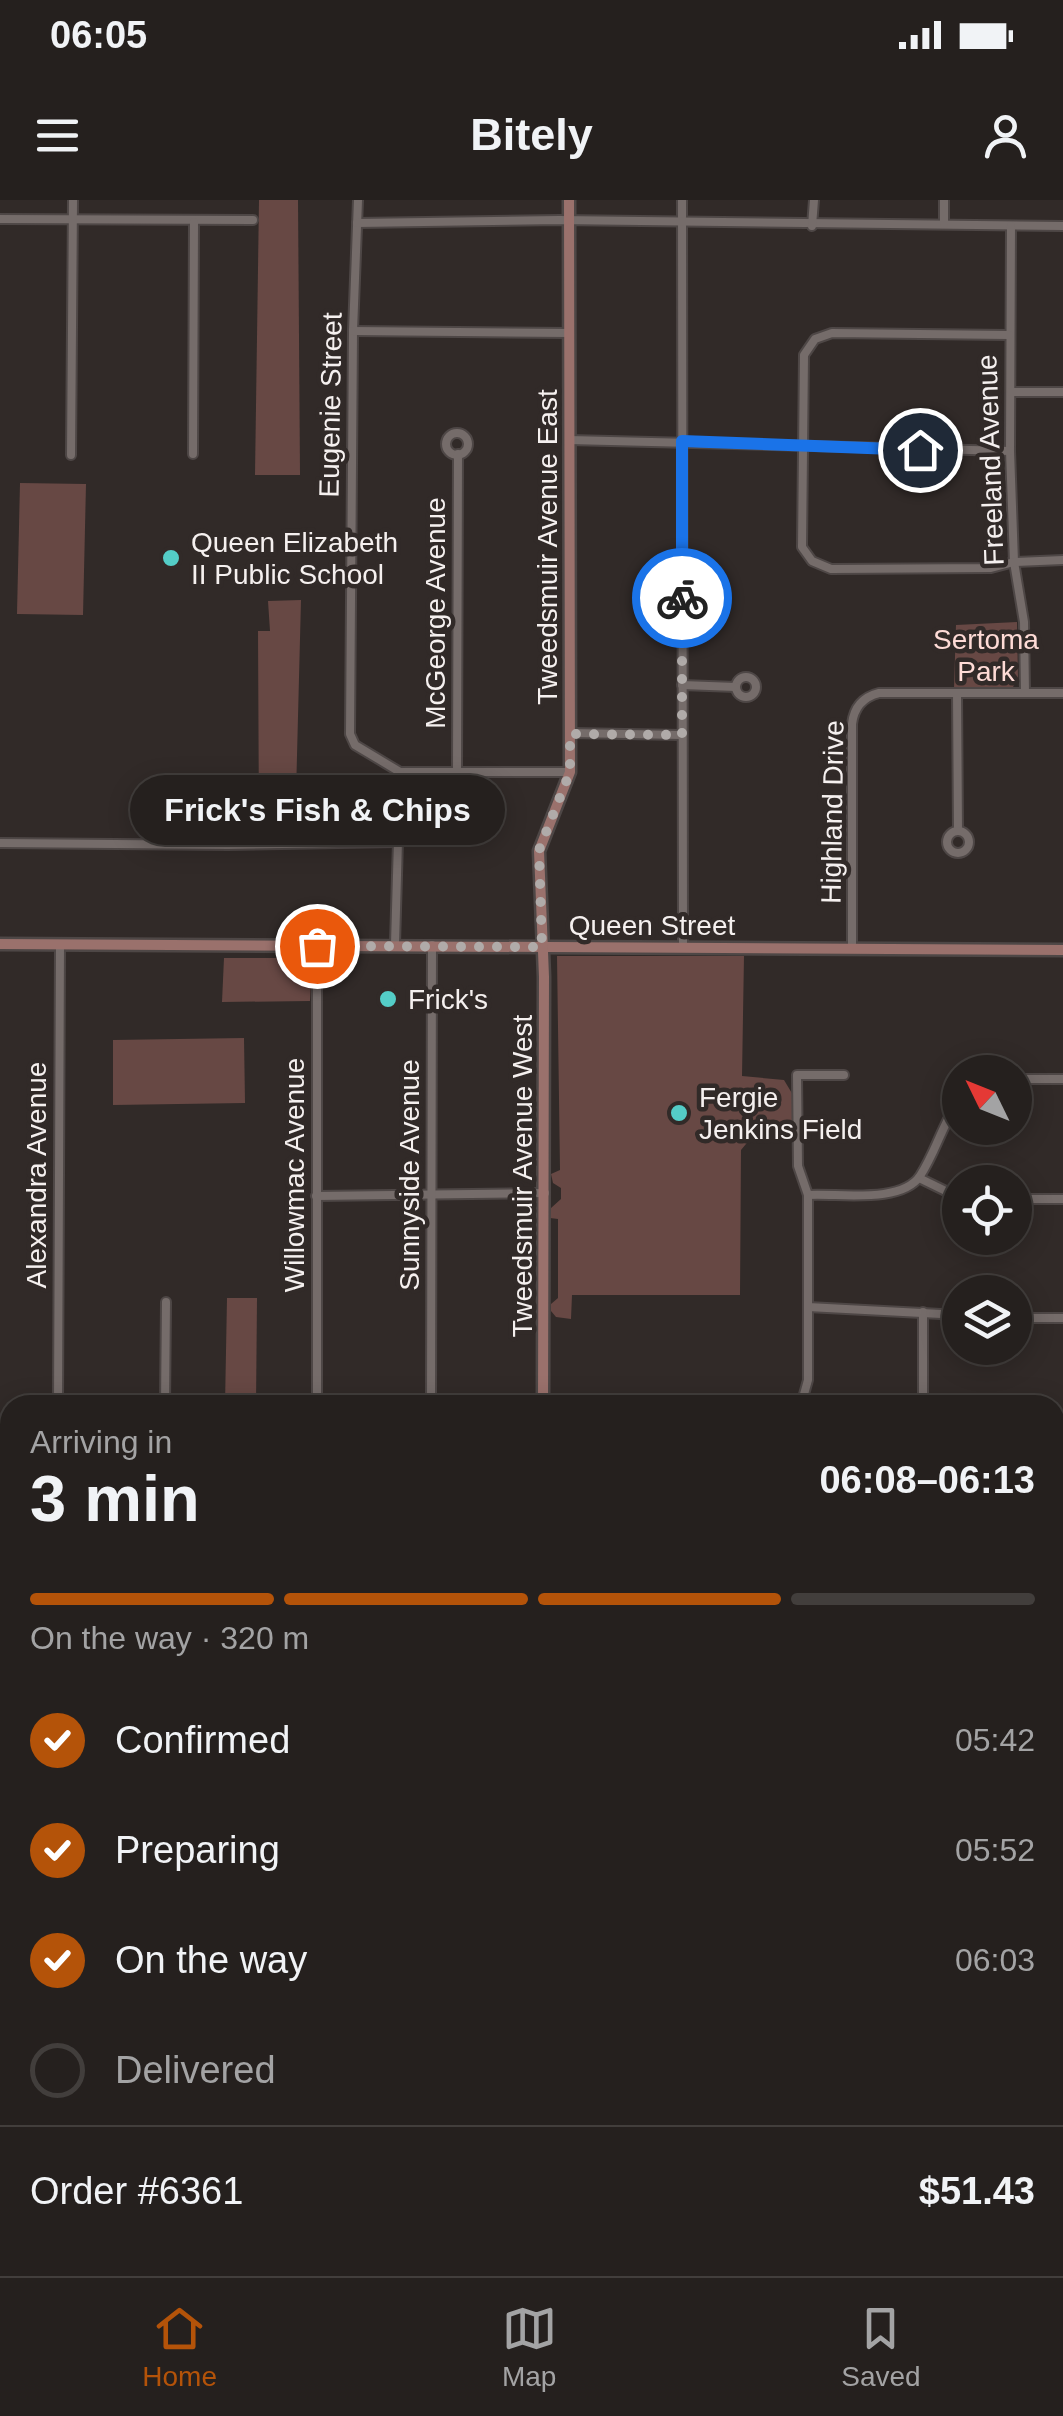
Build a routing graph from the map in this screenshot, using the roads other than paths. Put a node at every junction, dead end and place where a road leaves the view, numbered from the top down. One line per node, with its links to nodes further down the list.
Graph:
1 (73, 200): 8 (street)
2 (358, 200): 13 (street, Eugenie Street)
3 (570, 200): 11 (street, Tweedsmuir Avenue East)
4 (682, 200): 12 (street)
5 (814, 200): 15 (street)
6 (944, 200): 14 (street)
7 (0, 219): 8 (street)
8 (73, 220): 10 (street); 29 (street)
9 (253, 220): 10 (street)
10 (194, 222): 27 (street)
11 (570, 222): 12 (street); 13 (street); 19 (street, Tweedsmuir Avenue East)
12 (682, 222): 15 (street); 24 (street)
13 (357, 223): 18 (street, Eugenie Street)
14 (944, 224): 15 (street); 16 (street)
15 (812, 226)
16 (1011, 226): 17 (street); 20 (street, Freeland Avenue)
17 (1063, 226)
18 (353, 331): 19 (street); 40 (street, Eugenie Street)
19 (570, 332): 23 (street, Tweedsmuir Avenue East)
20 (1009, 334): 21 (street, Freeland Avenue); 25 (street)
21 (1011, 392): 22 (street); 26 (street, Freeland Avenue)
22 (1063, 392)
23 (569, 440): 24 (street); 37 (street, Tweedsmuir Avenue East)
24 (682, 441): 25 (street); 32 (street)
25 (802, 448): 26 (street); 31 (street)
26 (1010, 451): 31 (street, Freeland Avenue)
27 (193, 454)
28 (458, 454): 39 (street, McGeorge Avenue)
29 (71, 455)
30 (1063, 560): 31 (street)
31 (1014, 562): 34 (street, Freeland Avenue)
32 (682, 686): 33 (street); 38 (street)
33 (736, 686)
34 (1025, 693): 35 (street, Highland Drive); 36 (street, Highland Drive)
35 (958, 694): 42 (street); 52 (street, Highland Drive)
36 (1063, 694)
37 (570, 734): 38 (street); 41 (street, Tweedsmuir Avenue East)
38 (682, 735): 51 (street)
39 (457, 771): 40 (street); 41 (street)
40 (400, 772): 43 (street)
41 (570, 772): 50 (street, Tweedsmuir Avenue East)
42 (958, 831)
43 (396, 842): 44 (street); 47 (street)
44 (0, 843)
45 (0, 944): 46 (street, Queen Street)
46 (60, 944): 49 (street, Queen Street); 72 (street, Alexandra Avenue)
47 (395, 944): 48 (street, Queen Street); 49 (street, Queen Street)
48 (432, 945): 50 (street, Queen Street); 61 (street, Sunnyside Avenue)
49 (317, 946): 63 (street, Willowmac Avenue)
50 (542, 947): 51 (street, Queen Street); 60 (street, Tweedsmuir Avenue West)
51 (683, 948): 52 (street, Queen Street)
52 (852, 948): 53 (street, Queen Street)
53 (1063, 950)
54 (844, 1075): 62 (street)
55 (1032, 1079): 56 (street)
56 (1063, 1079)
57 (942, 1134): 58 (street)
58 (919, 1178): 59 (street); 62 (street)
59 (942, 1189)
60 (545, 1193): 61 (street); 76 (street, Tweedsmuir Avenue West)
61 (433, 1194): 63 (street); 75 (street, Sunnyside Avenue)
62 (808, 1195): 67 (street)
63 (316, 1196): 74 (street, Willowmac Avenue)
64 (1063, 1198): 65 (street)
65 (1032, 1199)
66 (166, 1302): 73 (street)
67 (808, 1307): 68 (street); 77 (street)
68 (923, 1312): 69 (street); 78 (street)
69 (942, 1314)
70 (1032, 1318): 71 (street)
71 (1063, 1318)
72 (58, 1395)
73 (165, 1395)
74 (317, 1395)
75 (431, 1395)
76 (544, 1395)
77 (804, 1395)
78 (923, 1395)

